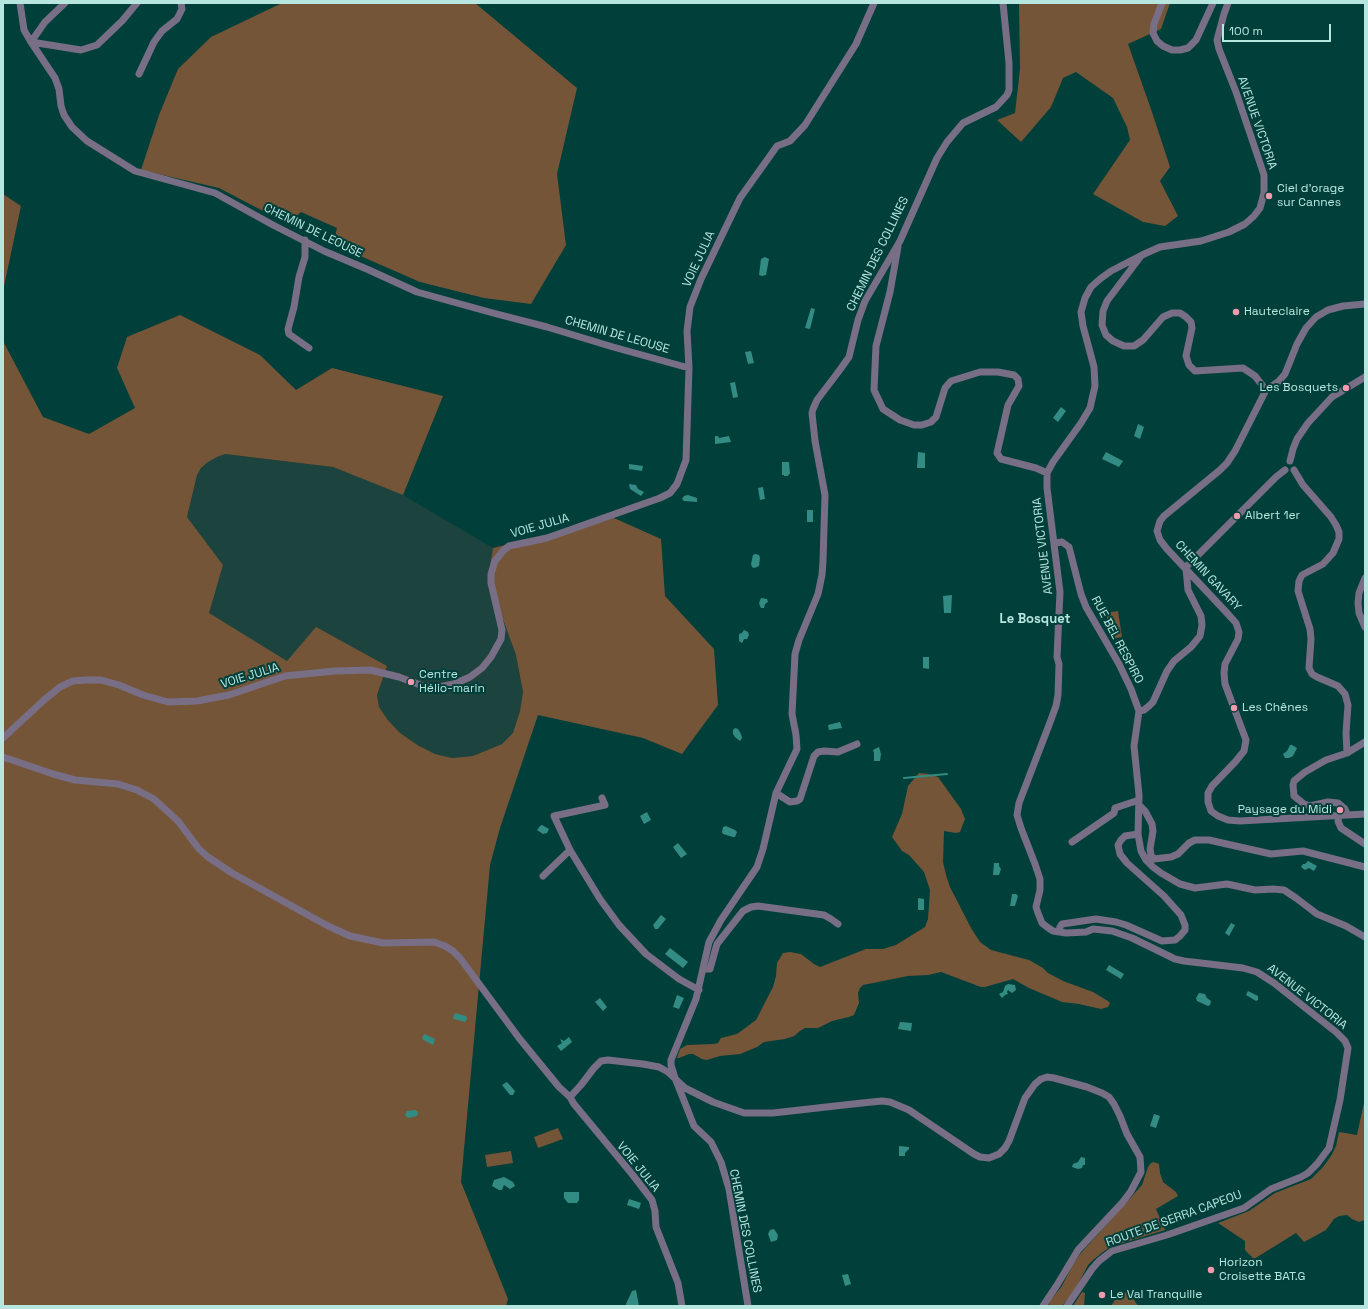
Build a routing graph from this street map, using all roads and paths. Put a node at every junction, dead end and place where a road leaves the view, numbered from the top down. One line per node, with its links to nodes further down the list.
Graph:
1 (20, 3): 10 (street, CHEMIN DE LEOUSE)
2 (65, 3): 10 (street)
3 (137, 3): 10 (street)
4 (181, 3): 11 (street)
5 (874, 3): 17 (street, VOIE JULIA)
6 (1003, 3): 13 (street, CHEMIN DES COLLINES)
7 (1162, 3): 8 (street)
8 (1214, 3)
9 (1228, 3): 14 (street, AVENUE VICTORIA)
10 (31, 42): 12 (street, CHEMIN DE LEOUSE)
11 (139, 74)
12 (305, 240): 16 (street); 17 (street, CHEMIN DE LEOUSE)
13 (900, 241): 23 (street); 34 (street, CHEMIN DES COLLINES)
14 (1142, 255): 19 (street); 23 (street, AVENUE VICTORIA)
15 (1365, 304): 19 (street)
16 (309, 348)
17 (689, 368): 29 (street, VOIE JULIA)
18 (1365, 378): 20 (street)
19 (1266, 390): 25 (street, CHEMIN GAVARY)
20 (1290, 461): 21 (street); 22 (street)
21 (1285, 470): 22 (street); 25 (street)
22 (1294, 470): 32 (street)
23 (1047, 473): 24 (street, AVENUE VICTORIA)
24 (1055, 543): 28 (street, RUE BEL RESPIRO); 47 (street, AVENUE VICTORIA)
25 (1185, 568): 28 (street); 39 (street, CHEMIN GAVARY)
26 (1365, 578): 27 (street)
27 (1365, 626)
28 (1139, 711): 36 (street)
29 (3, 738)
30 (1365, 742): 32 (street)
31 (857, 744): 34 (street)
32 (1347, 753): 37 (street)
33 (3, 757): 53 (street, VOIE JULIA)
34 (776, 793): 49 (street, CHEMIN DES COLLINES)
35 (602, 798): 43 (street)
36 (1139, 802): 40 (street); 41 (street); 44 (street)
37 (1347, 814): 38 (street); 39 (street)
38 (1365, 814)
39 (1339, 815): 42 (street)
40 (1138, 834): 47 (street); 48 (street)
41 (1072, 842)
42 (1365, 844)
43 (570, 850): 45 (street); 50 (street)
44 (1365, 867)
45 (543, 876)
46 (838, 924): 49 (street)
47 (1059, 932): 52 (street, AVENUE VICTORIA)
48 (1365, 937)
49 (703, 969): 50 (street, CHEMIN DES COLLINES)
50 (699, 990): 51 (street, CHEMIN DES COLLINES)
51 (675, 1078): 53 (street, ROUTE DE SERRA CAPEOU); 55 (street, CHEMIN DES COLLINES); 56 (street, ROUTE DE SERRA CAPEOU)
52 (1342, 1088): 57 (street, ROUTE DE SERRA CAPEOU)
53 (570, 1097): 54 (street, VOIE JULIA)
54 (682, 1306)
55 (748, 1306)
56 (1043, 1306)
57 (1067, 1306)

